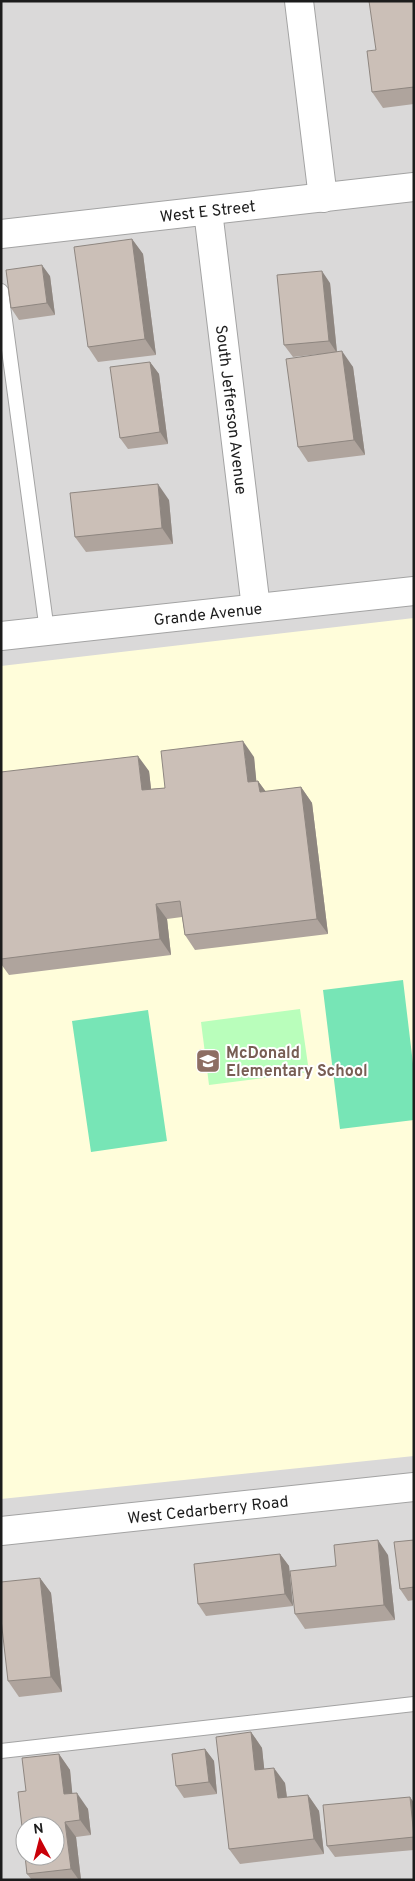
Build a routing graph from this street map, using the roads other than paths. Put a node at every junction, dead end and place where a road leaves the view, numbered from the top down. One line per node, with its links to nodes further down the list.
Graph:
1 (299, 1): 3 (street)
2 (414, 187): 3 (street, West E Street)
3 (323, 198): 4 (street, West E Street)
4 (208, 211): 5 (street, West E Street); 8 (street, South Jefferson Avenue)
5 (1, 234)
6 (1, 291): 9 (lane)
7 (414, 591): 8 (street, Grande Avenue)
8 (256, 608): 9 (street, Grande Avenue)
9 (47, 631): 10 (street, Grande Avenue)
10 (1, 636)
11 (414, 1487): 12 (street, West Cedarberry Road)
12 (1, 1532)
13 (414, 1704): 14 (lane)
14 (1, 1751)

